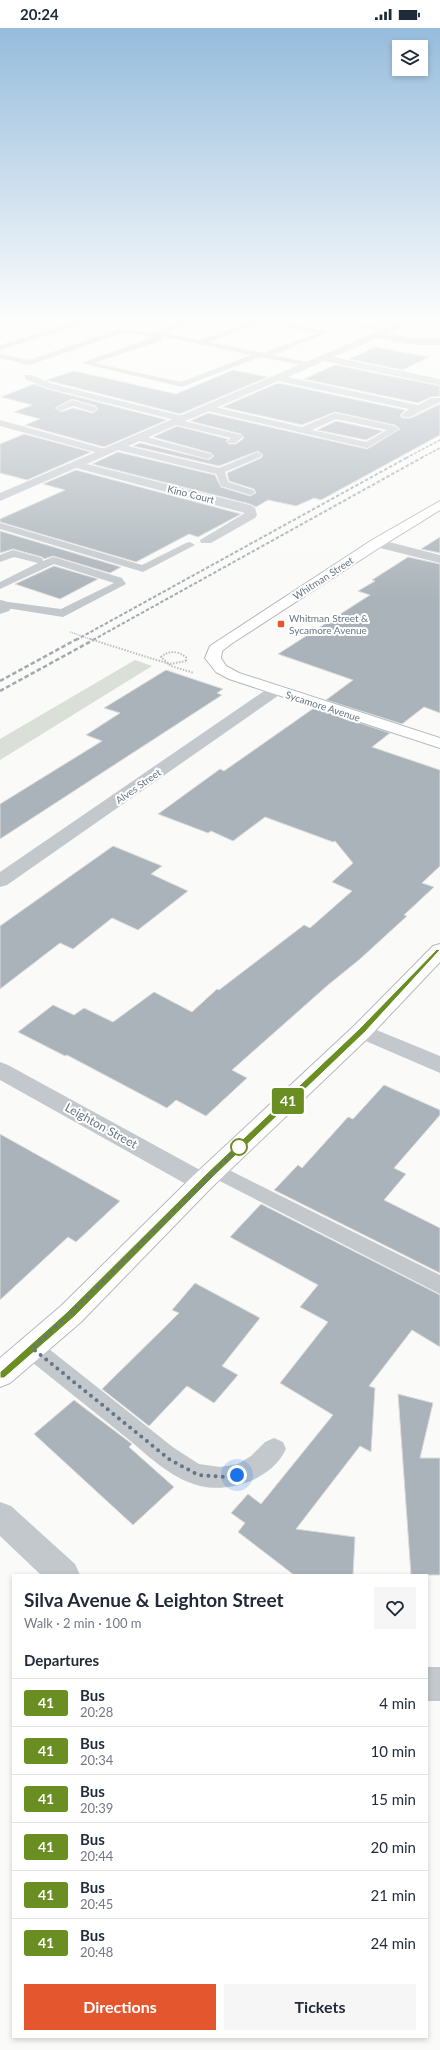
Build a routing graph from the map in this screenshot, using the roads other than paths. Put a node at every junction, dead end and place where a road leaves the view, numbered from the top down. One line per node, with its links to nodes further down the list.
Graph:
1 (147, 411): 6 (lane)
2 (199, 411): 6 (street)
3 (221, 411): 10 (lane)
4 (412, 411): 5 (street)
5 (403, 416)
6 (180, 420): 9 (street); 12 (lane)
7 (0, 423): 14 (lane)
8 (151, 423): 9 (lane)
9 (166, 427): 11 (street)
10 (303, 430): 10 (lane)
11 (139, 438): 13 (street); 16 (lane)
12 (232, 441)
13 (118, 447): 14 (street); 18 (street)
14 (106, 452): 17 (street)
15 (257, 455): 18 (lane)
16 (208, 456)
17 (77, 465): 20 (street); 23 (street, Kino Court)
18 (220, 471): 19 (lane)
19 (250, 492)
20 (0, 497)
21 (440, 505): 24 (street, Whitman Street)
22 (0, 526): 25 (lane)
23 (206, 540)
24 (377, 543): 28 (street); 31 (street, Whitman Street)
25 (190, 545)
26 (0, 559): 27 (lane)
27 (38, 560)
28 (440, 560)
29 (0, 586): 30 (lane)
30 (0, 606)
31 (213, 658): 32 (street, Sycamore Avenue)
32 (276, 690): 33 (street, Sycamore Avenue); 34 (street, Alves Street)
33 (440, 744)
34 (0, 881)
35 (440, 950): 36 (street)
36 (362, 1030): 37 (street); 39 (street)
37 (440, 1065)
38 (0, 1070): 39 (street, Leighton Street)
39 (209, 1176): 40 (lane); 41 (street)
40 (440, 1285)
41 (32, 1348): 42 (street); 43 (lane)
42 (0, 1375)
43 (274, 1449)
44 (0, 1516): 45 (street)
45 (63, 1574)
46 (428, 1684): 47 (street)
47 (440, 1684)

